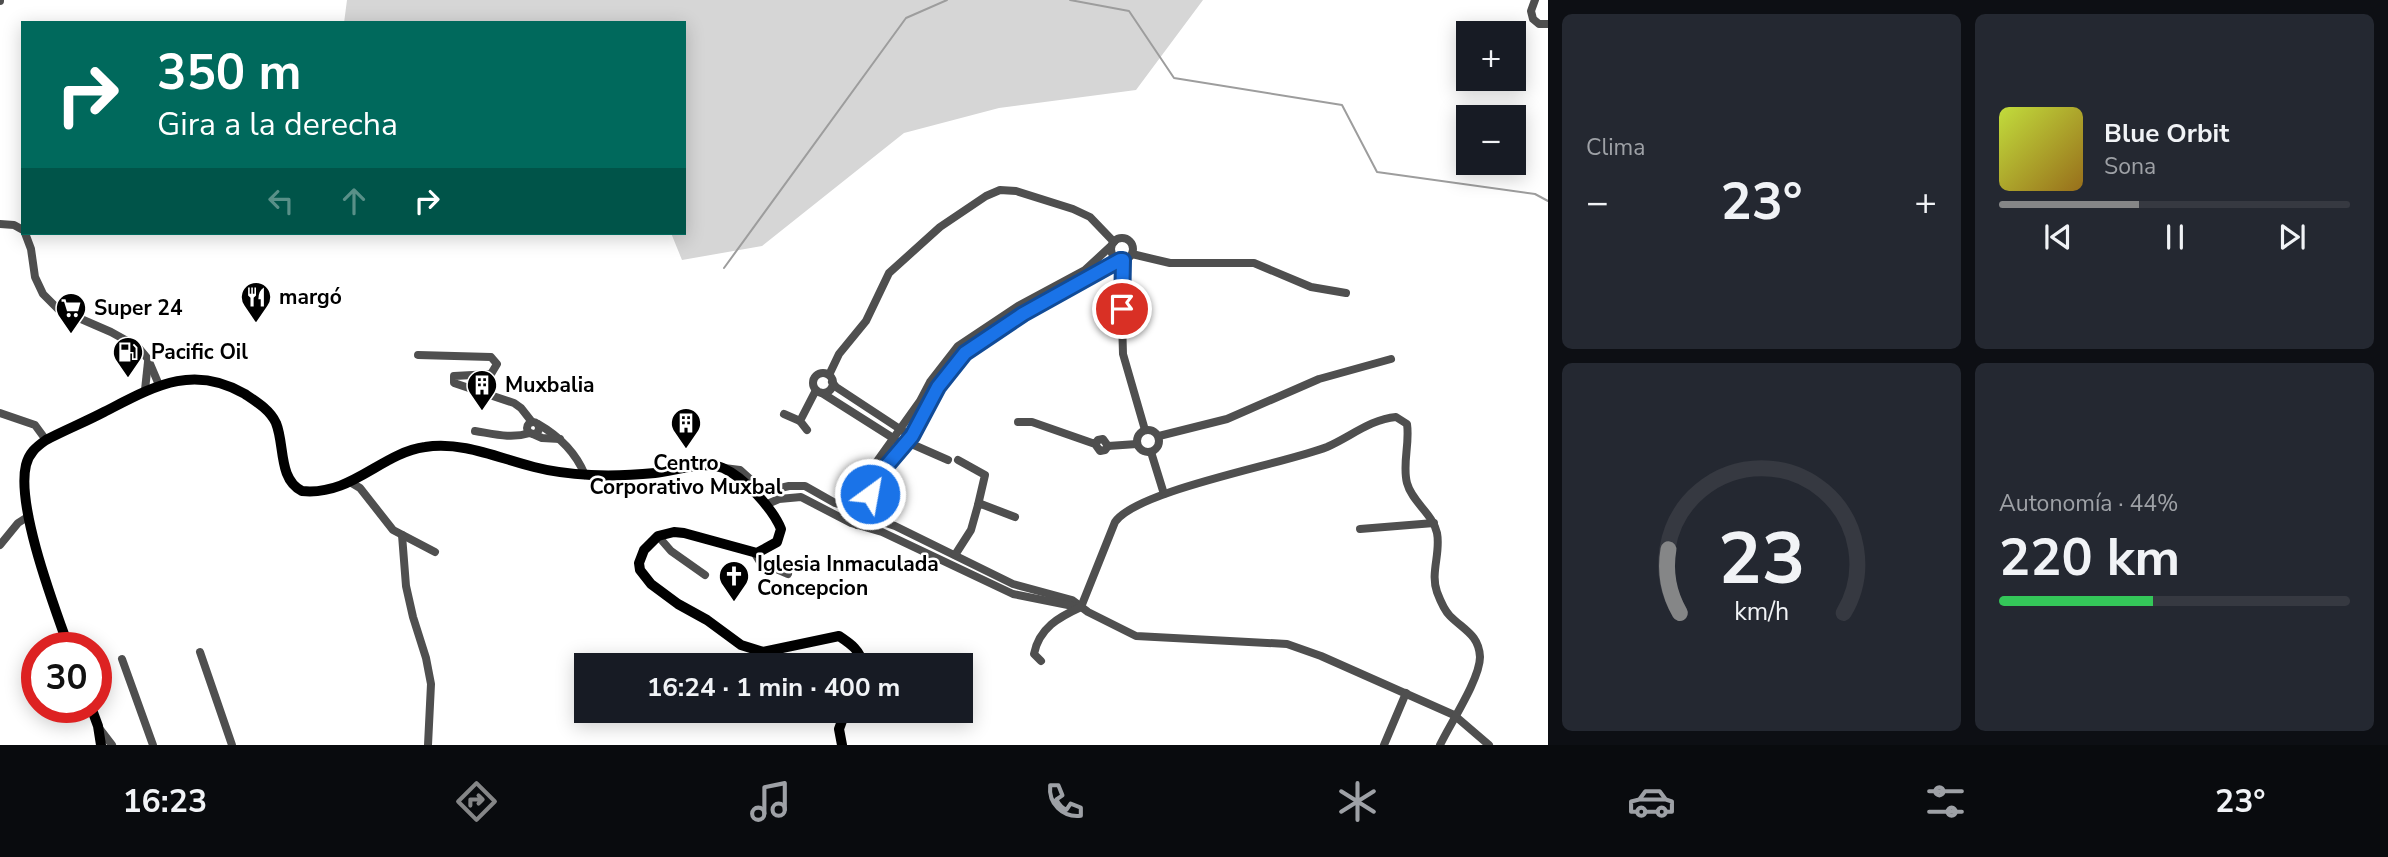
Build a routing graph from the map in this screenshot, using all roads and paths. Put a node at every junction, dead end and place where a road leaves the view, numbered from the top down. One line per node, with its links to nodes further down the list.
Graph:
1 (1535, 0): 2 (street)
2 (1548, 23)
3 (0, 223): 4 (street)
4 (21, 230)
5 (25, 235): 11 (street)
6 (1113, 244): 7 (street); 8 (street); 13 (street); 22 (street)
7 (1132, 254): 8 (street); 9 (street)
8 (1121, 260): 24 (street); 31 (street)
9 (1346, 293)
10 (418, 355): 21 (street)
11 (148, 359): 14 (street); 15 (street)
12 (1391, 359): 27 (street)
13 (831, 379): 16 (street); 16 (street); 22 (street)
14 (159, 385): 15 (main road); 38 (main road)
15 (145, 390): 30 (main road)
16 (820, 392): 19 (street); 28 (street)
17 (0, 413): 30 (street)
18 (784, 414): 19 (street)
19 (800, 421): 23 (street)
20 (1018, 422): 32 (street)
21 (535, 423): 26 (street); 29 (street)
22 (901, 428): 28 (street); 31 (street)
23 (807, 430)
24 (1145, 430): 27 (street); 32 (street)
25 (475, 431): 26 (street)
26 (531, 433): 29 (street)
27 (1158, 436): 33 (street)
28 (893, 438): 31 (street); 42 (street)
29 (560, 439): 37 (street)
30 (46, 440): 44 (main road)
31 (907, 442): 34 (street); 43 (street)
32 (1137, 444): 33 (street)
33 (1151, 452): 39 (street)
34 (948, 460)
35 (958, 460): 41 (street)
36 (723, 468): 37 (main road); 40 (main road); 42 (street)
37 (585, 475): 38 (main road)
38 (350, 482): 50 (street)
39 (1164, 494): 47 (street); 58 (street)
40 (765, 505): 46 (street); 54 (main road)
41 (978, 505): 45 (street); 55 (street)
42 (849, 507): 43 (street); 46 (street)
43 (862, 511): 48 (street); 55 (street)
44 (29, 516): 52 (street); 59 (main road)
45 (1015, 517)
46 (845, 519): 48 (street)
47 (1434, 523): 49 (street); 65 (street)
48 (857, 525): 58 (street)
49 (1360, 529)
50 (402, 535): 53 (street); 73 (street)
51 (659, 536): 54 (main road); 57 (street); 61 (main road)
52 (0, 545)
53 (435, 552)
54 (754, 552): 56 (street)
55 (955, 555): 58 (street)
56 (788, 574)
57 (705, 575)
58 (1081, 607): 63 (street); 64 (street)
59 (64, 632)
60 (200, 652): 72 (street)
61 (859, 653)
62 (121, 659): 71 (street)
63 (1041, 661)
64 (1406, 693): 65 (street); 75 (street)
65 (1454, 715): 76 (street); 77 (street)
66 (97, 723): 68 (main road)
67 (841, 723): 74 (main road)
68 (98, 726): 69 (main road); 70 (street)
69 (102, 744)
70 (112, 745)
71 (153, 745)
72 (232, 745)
73 (428, 745)
74 (842, 745)
75 (1384, 745)
76 (1440, 745)
77 (1489, 745)

